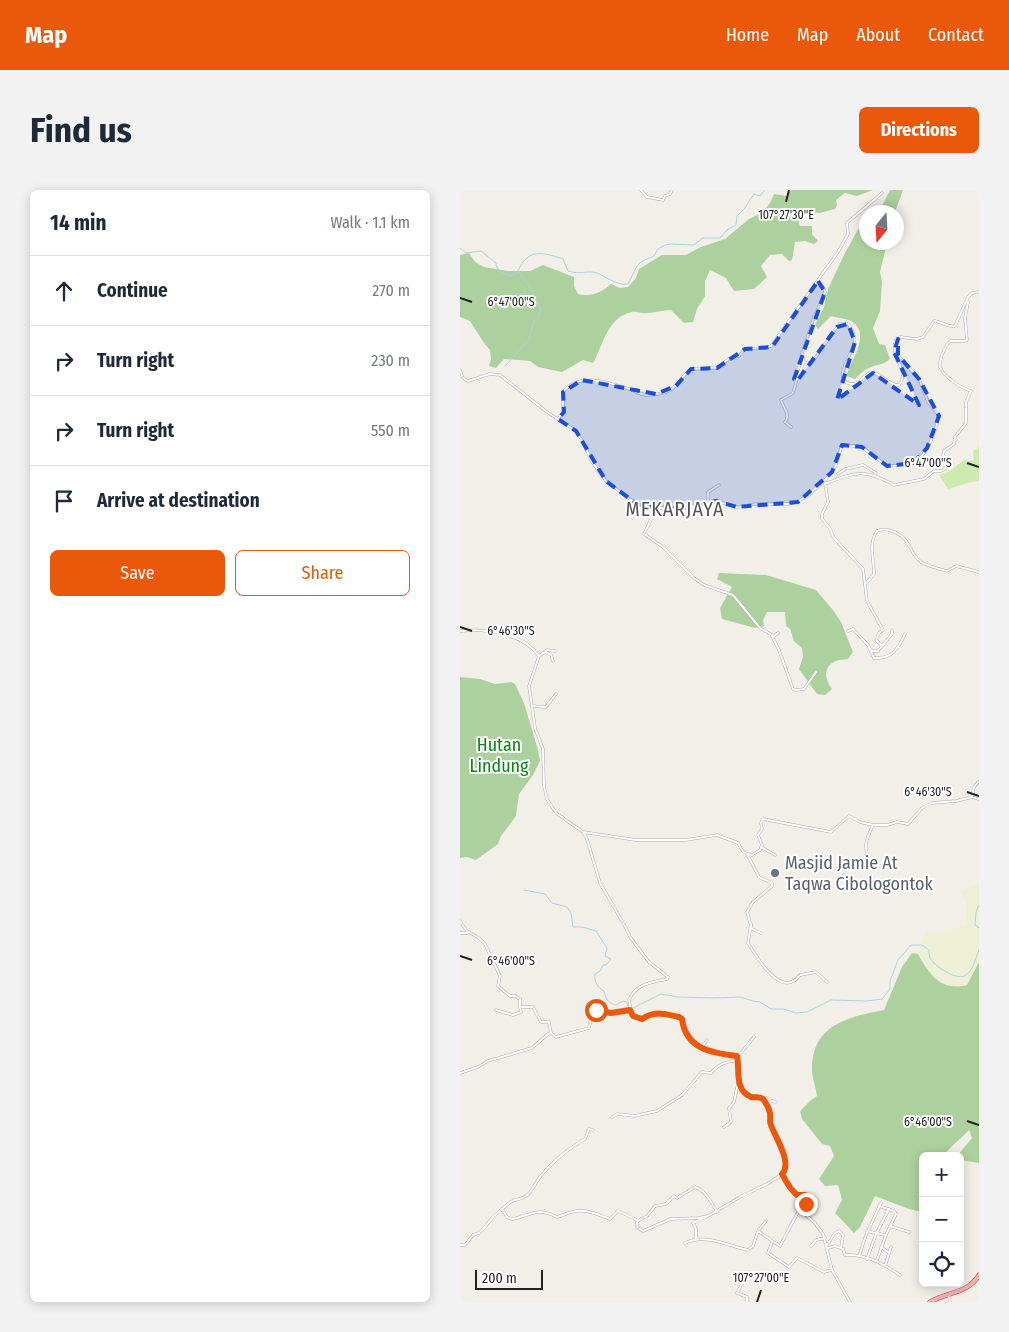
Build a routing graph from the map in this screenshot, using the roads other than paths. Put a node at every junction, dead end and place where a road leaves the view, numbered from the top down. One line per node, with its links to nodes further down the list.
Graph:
1 (641, 190): 2 (street)
2 (672, 190)
3 (882, 193): 4 (street)
4 (818, 281): 8 (street); 10 (street)
5 (979, 292): 6 (street)
6 (968, 300): 7 (street); 13 (street)
7 (898, 339): 8 (street); 12 (street)
8 (804, 362): 11 (street)
9 (460, 370): 10 (street)
10 (558, 419): 17 (street)
11 (792, 427)
12 (831, 474): 13 (street); 14 (street)
13 (875, 475): 14 (street)
14 (825, 482): 16 (street); 19 (street)
15 (719, 485): 16 (street)
16 (708, 504): 17 (street)
17 (656, 507): 25 (street)
18 (979, 572): 19 (street)
19 (865, 584): 26 (street)
20 (892, 630): 26 (street)
21 (460, 631): 30 (street)
22 (848, 631): 27 (street)
23 (778, 633): 25 (street)
24 (905, 634): 27 (street)
25 (772, 636): 32 (street)
26 (882, 646): 27 (street)
27 (870, 649)
28 (556, 651): 29 (street)
29 (545, 652): 30 (street); 31 (street)
30 (539, 656): 34 (street)
31 (553, 660)
32 (816, 672)
33 (556, 694): 34 (street)
34 (532, 706): 39 (street)
35 (978, 782): 36 (street)
36 (972, 797): 37 (street); 38 (street)
37 (979, 799)
38 (874, 825): 40 (street); 43 (street)
39 (583, 832): 41 (street); 51 (street)
40 (761, 847): 41 (street); 42 (street)
41 (746, 854): 45 (street)
42 (775, 855)
43 (871, 866)
44 (460, 921): 47 (street)
45 (751, 924): 48 (street); 49 (street)
46 (460, 933): 47 (street)
47 (471, 933): 50 (street)
48 (760, 933)
49 (827, 982)
50 (520, 1007): 52 (street); 54 (street)
51 (629, 1007): 55 (street); 58 (street)
52 (496, 1010)
53 (552, 1019): 54 (street)
54 (549, 1023): 55 (street)
55 (551, 1033): 60 (street)
56 (754, 1037): 59 (street)
57 (707, 1040): 58 (street)
58 (702, 1047): 59 (street)
59 (738, 1059): 61 (street); 64 (street)
60 (460, 1073)
61 (738, 1081): 63 (street); 65 (street)
62 (776, 1102): 63 (street)
63 (766, 1103): 67 (street)
64 (612, 1117)
65 (724, 1127)
66 (593, 1130): 70 (street)
67 (782, 1174): 72 (street); 73 (street)
68 (881, 1203): 69 (street)
69 (879, 1206): 71 (street); 79 (street)
70 (502, 1209): 75 (street); 87 (street)
71 (889, 1209): 77 (street); 81 (street)
72 (800, 1210): 83 (street); 85 (street)
73 (717, 1212): 74 (street); 75 (street)
74 (706, 1216): 75 (street); 84 (street)
75 (637, 1221)
76 (766, 1221): 78 (street)
77 (890, 1226): 80 (street); 82 (street)
78 (758, 1231): 84 (street); 85 (street)
79 (868, 1231): 81 (street); 94 (street)
80 (909, 1232)
81 (876, 1234): 82 (street); 95 (street)
82 (886, 1235): 90 (street)
83 (825, 1238): 88 (street); 89 (street)
84 (696, 1240): 86 (street)
85 (772, 1242): 98 (street)
86 (686, 1243)
87 (460, 1245)
88 (811, 1246)
89 (827, 1246): 92 (street); 92 (street); 98 (street)
90 (881, 1247): 93 (street); 96 (street)
91 (891, 1247): 93 (street)
92 (841, 1248): 94 (street)
93 (888, 1252): 97 (street)
94 (859, 1256): 95 (street)
95 (866, 1258): 96 (street)
96 (877, 1260): 97 (street)
97 (886, 1266): 100 (street)
98 (832, 1270): 104 (street)
99 (749, 1272): 103 (street)
100 (900, 1275)
101 (979, 1275): 102 (highway)
102 (948, 1294): 105 (highway); 106 (street)
103 (747, 1302)
104 (850, 1302)
105 (930, 1302)
106 (950, 1302)

